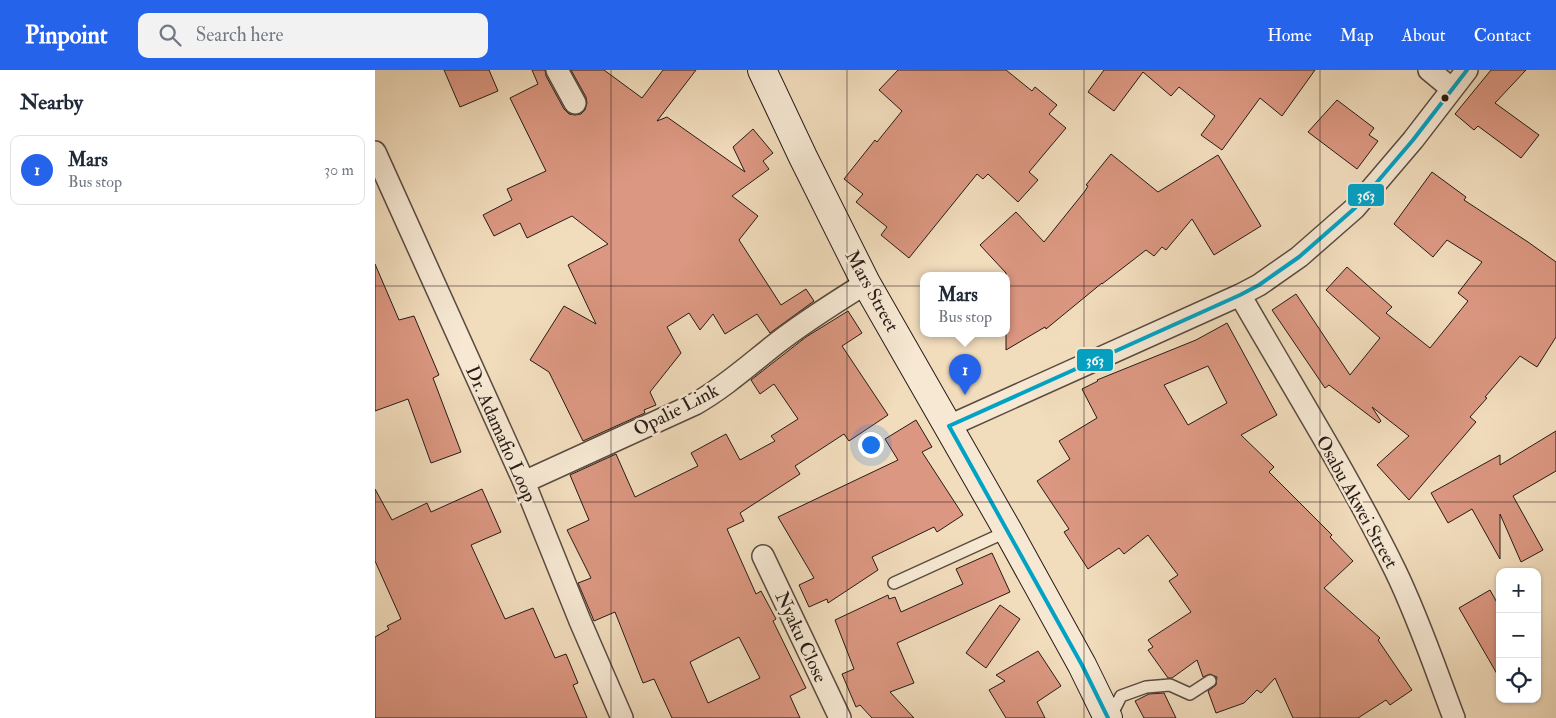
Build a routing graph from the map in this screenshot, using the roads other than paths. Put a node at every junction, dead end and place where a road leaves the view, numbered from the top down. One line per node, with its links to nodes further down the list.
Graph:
1 (557, 70): 6 (street)
2 (762, 70): 8 (street, Mars Street)
3 (1429, 70): 5 (street)
4 (1467, 70): 5 (street)
5 (1452, 89): 9 (street)
6 (575, 103)
7 (375, 152): 11 (street, Dr. Adamafio Loop)
8 (866, 282): 10 (street, Mars Street); 11 (street, Opalie Link)
9 (1240, 296): 10 (street); 19 (street, Osabu Akwei Street)
10 (949, 426): 12 (street, Mars Street)
11 (524, 482): 16 (street, Dr. Adamafio Loop)
12 (1008, 531): 14 (lane); 18 (street, Mars Street)
13 (763, 556): 17 (street, Nyaku Close)
14 (894, 583)
15 (1210, 681): 18 (lane)
16 (622, 718)
17 (840, 718)
18 (1109, 718)
19 (1454, 718)

